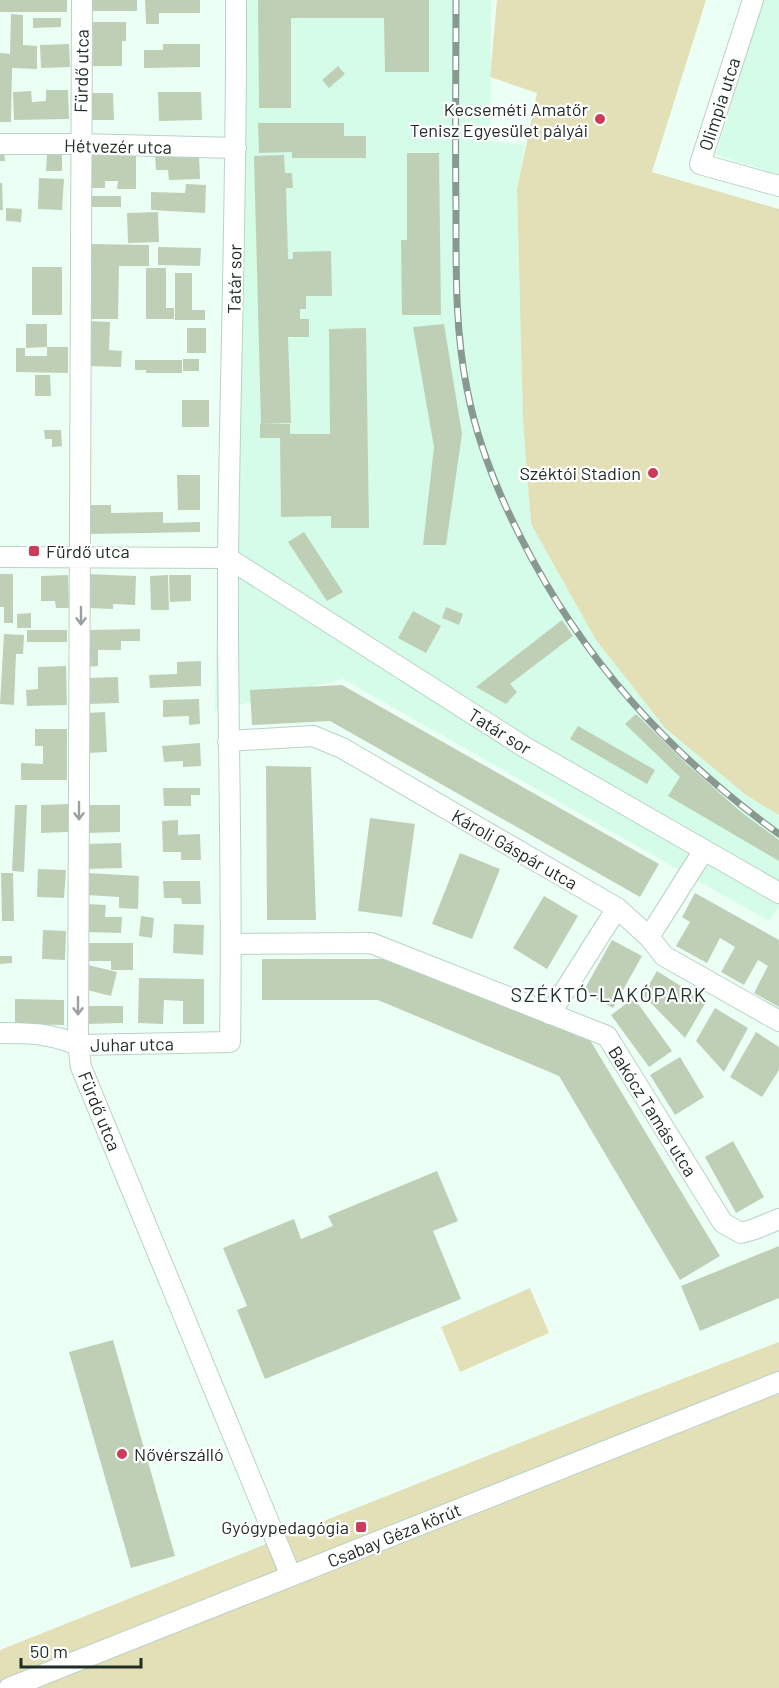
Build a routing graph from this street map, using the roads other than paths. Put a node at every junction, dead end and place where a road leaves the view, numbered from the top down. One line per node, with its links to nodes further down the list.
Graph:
1 (82, 0): 5 (street, Fürdő utca)
2 (236, 0): 6 (street, Tatár sor)
3 (753, 0): 7 (street, Olimpia utca)
4 (0, 144): 5 (street, Hétvezér utca)
5 (80, 144): 6 (street, Hétvezér utca); 9 (street, Fürdő utca)
6 (237, 148): 10 (street, Tatár sor)
7 (779, 186)
8 (0, 557): 9 (street)
9 (81, 558): 10 (street); 21 (street, Fürdő utca, one-way to 21)
10 (228, 558): 11 (street, Tatár sor); 12 (street, Tatár sor)
11 (228, 741): 14 (street, Károli Gáspár utca); 16 (street, Tatár sor)
12 (704, 850): 13 (street, Tatár sor); 15 (street)
13 (779, 893)
14 (617, 908): 15 (street, Károli Gáspár utca); 17 (street)
15 (649, 937): 18 (street, Károli Gáspár utca)
16 (231, 944): 17 (street, Bakócz Tamás utca); 20 (street, Tatár sor)
17 (550, 1014): 22 (street, Bakócz Tamás utca)
18 (779, 1021)
19 (0, 1033): 21 (street, Juhar utca)
20 (230, 1042): 21 (street, Juhar utca)
21 (78, 1045): 24 (street, Fürdő utca)
22 (779, 1219)
23 (779, 1382): 24 (street, Csabay Géza körút)
24 (291, 1576): 25 (street, Csabay Géza körút)
25 (9, 1688)

